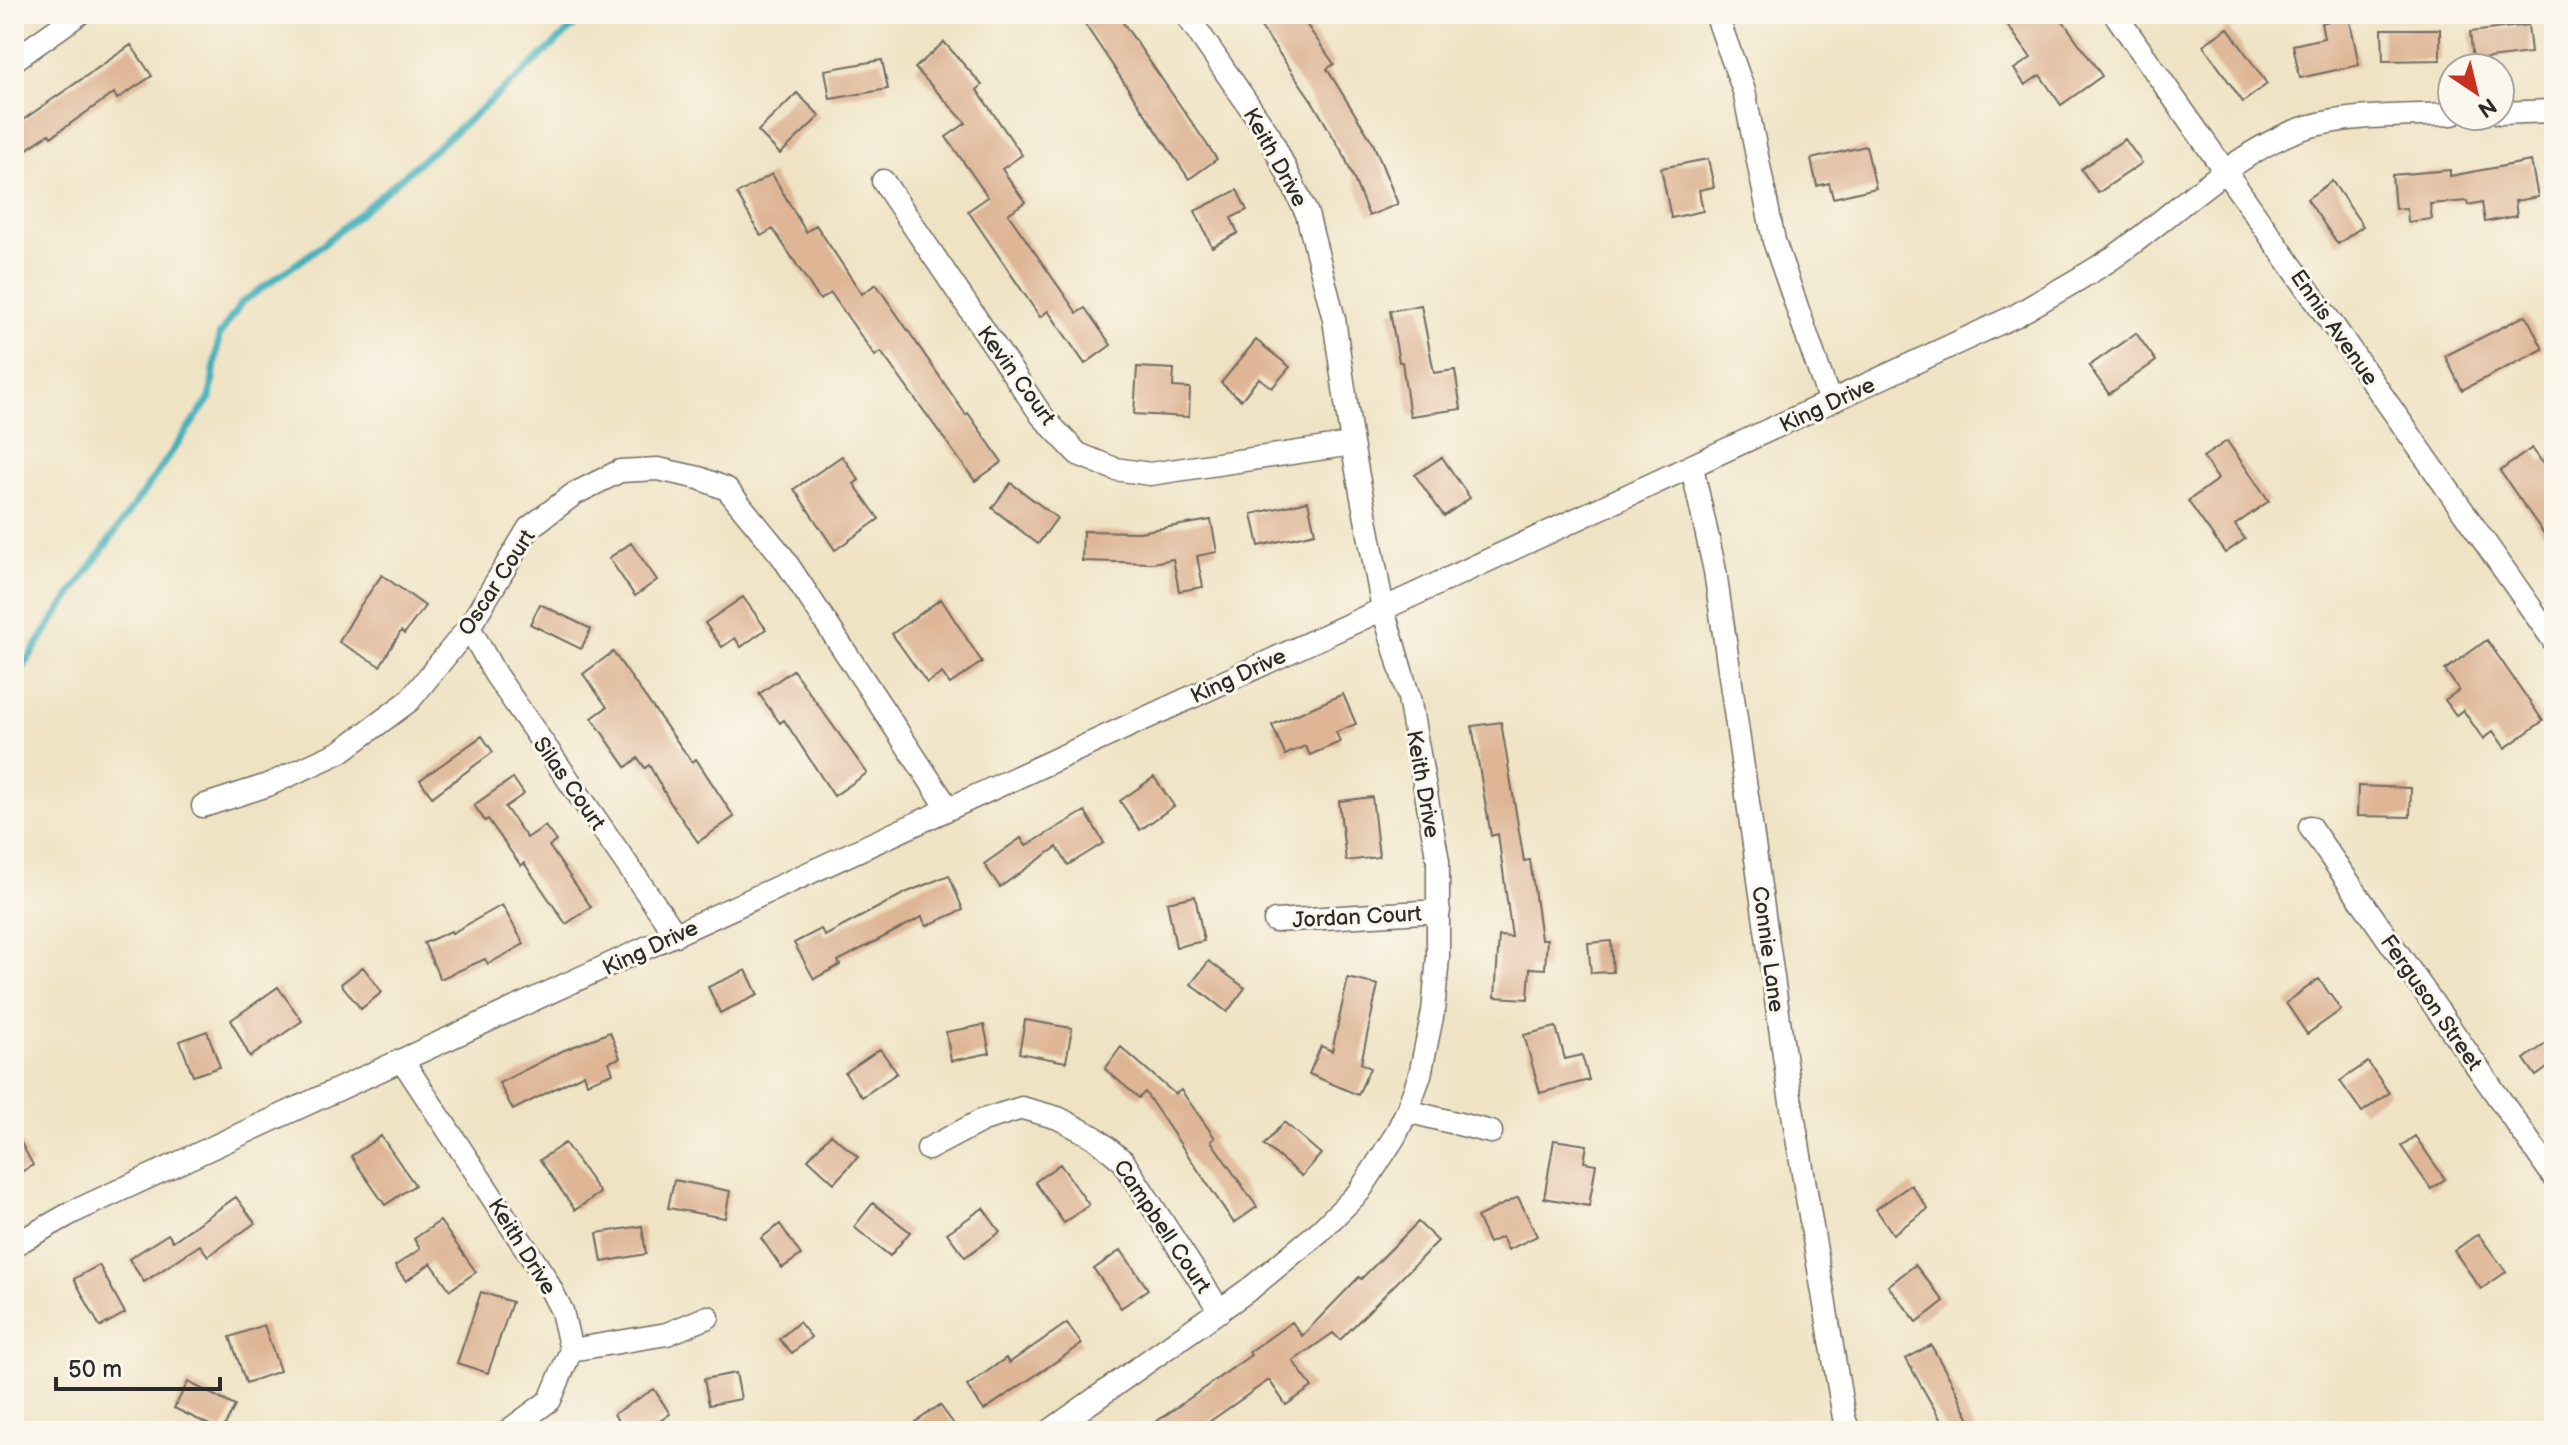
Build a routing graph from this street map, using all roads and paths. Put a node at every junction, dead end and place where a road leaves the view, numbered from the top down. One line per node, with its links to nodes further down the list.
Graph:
1 (79, 14): 5 (street)
2 (1186, 14): 12 (street, Keith Drive)
3 (1716, 14): 11 (street)
4 (2115, 14): 9 (street, Ennis Avenue)
5 (14, 60)
6 (2554, 111): 7 (street)
7 (2516, 112)
8 (2436, 115): 9 (street, King Drive)
9 (2226, 172): 11 (street, King Drive); 16 (street, Ennis Avenue)
10 (883, 181): 12 (street, Kevin Court)
11 (1830, 402): 13 (street, King Drive)
12 (1352, 444): 14 (street, Keith Drive)
13 (1692, 467): 14 (street, King Drive); 34 (street, Connie Lane)
14 (1383, 609): 18 (street, King Drive); 20 (street, Keith Drive)
15 (469, 627): 17 (street, Oscar Court); 18 (street, Oscar Court); 22 (street, Silas Court)
16 (2554, 641)
17 (203, 806)
18 (948, 808): 22 (street, King Drive)
19 (2310, 827): 27 (street, Ferguson Street)
20 (1439, 911): 21 (street, Jordan Court); 24 (street, Keith Drive)
21 (1275, 921)
22 (676, 935): 23 (street, King Drive)
23 (402, 1060): 28 (street, King Drive); 31 (street, Keith Drive)
24 (1407, 1111): 25 (street); 29 (street, Keith Drive)
25 (1491, 1132)
26 (928, 1149): 29 (street, Campbell Court)
27 (2554, 1177)
28 (14, 1245)
29 (1220, 1311): 33 (street, Keith Drive)
30 (708, 1317): 31 (street)
31 (571, 1350): 32 (street)
32 (508, 1431)
33 (1050, 1431)
34 (1849, 1431)

